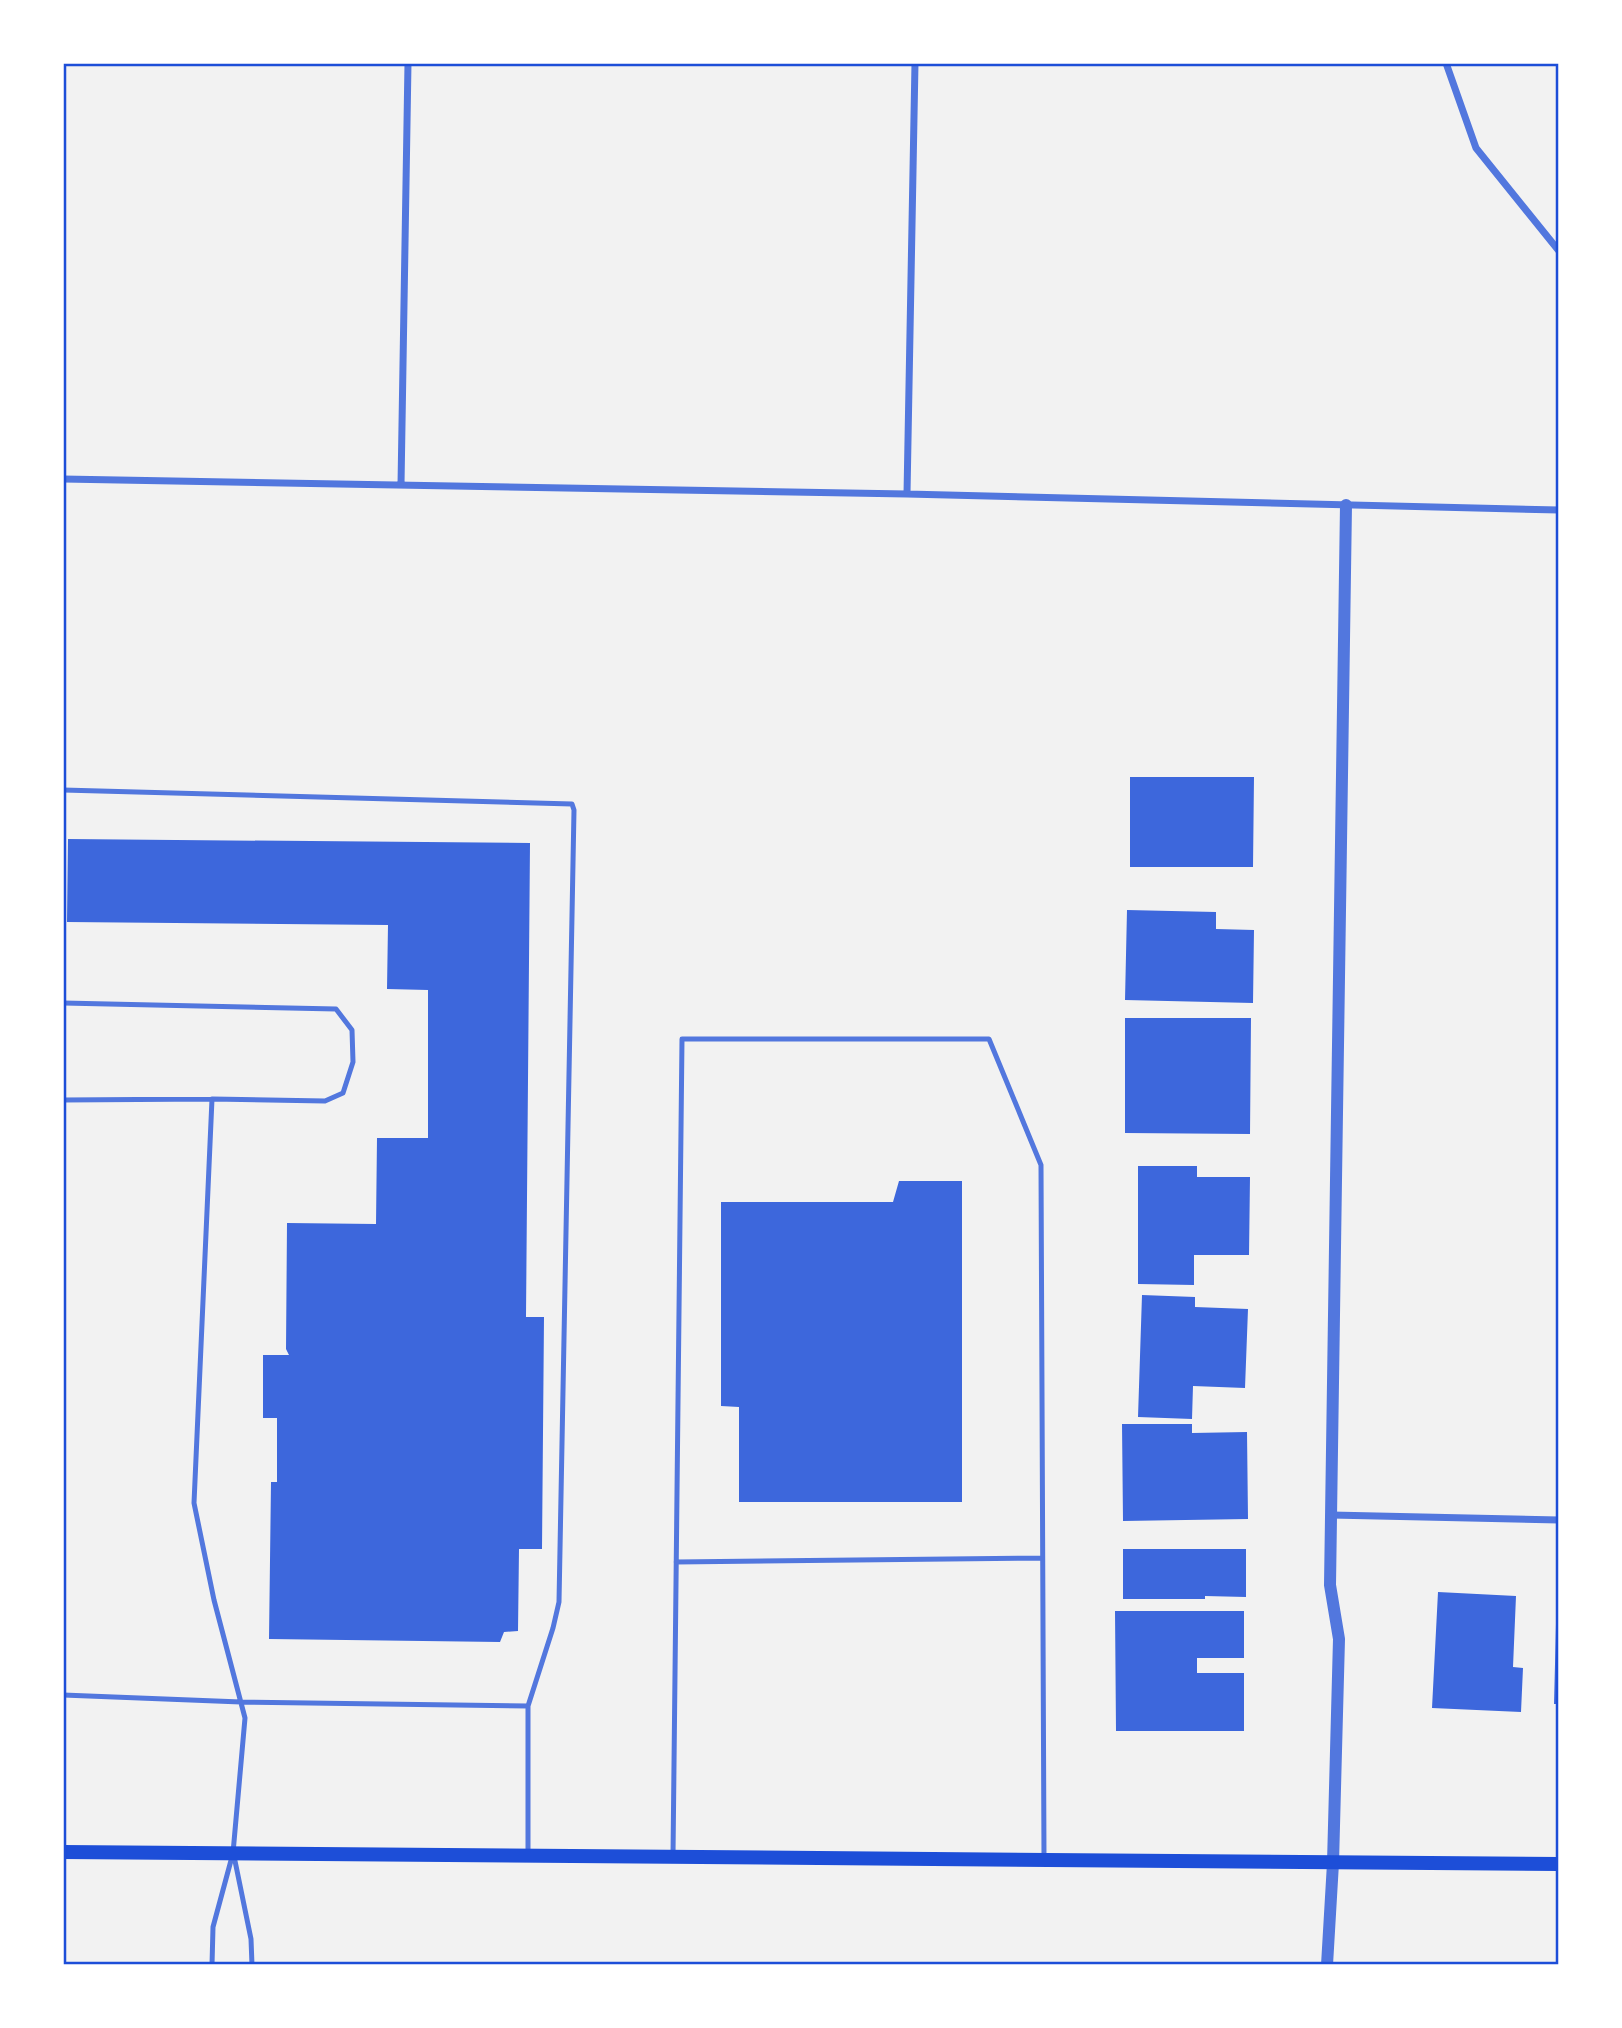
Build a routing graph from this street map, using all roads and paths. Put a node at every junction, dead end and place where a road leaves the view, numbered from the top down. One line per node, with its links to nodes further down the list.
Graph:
1 (408, 63): 6 (street)
2 (915, 63): 7 (street)
3 (1446, 63): 4 (street)
4 (1559, 251)
5 (63, 479): 6 (street)
6 (401, 485): 7 (street)
7 (907, 494): 8 (street)
8 (1346, 505): 9 (street); 14 (street)
9 (1559, 510)
10 (63, 790): 20 (lane)
11 (63, 1003): 12 (lane)
12 (212, 1099): 13 (lane); 19 (lane)
13 (63, 1100)
14 (1331, 1515): 15 (street); 26 (street)
15 (1559, 1520)
16 (1042, 1558): 17 (lane); 17 (lane); 25 (lane)
17 (676, 1562): 24 (lane)
18 (63, 1695): 19 (lane)
19 (241, 1702): 20 (lane); 22 (lane)
20 (528, 1706): 23 (lane)
21 (63, 1852): 22 (main road)
22 (233, 1853): 23 (main road); 28 (lane); 29 (lane)
23 (527, 1856): 24 (main road)
24 (673, 1858): 25 (main road)
25 (1044, 1861): 26 (main road)
26 (1333, 1863): 27 (main road); 30 (street)
27 (1559, 1864)
28 (212, 1965)
29 (252, 1965)
30 (1326, 1965)

